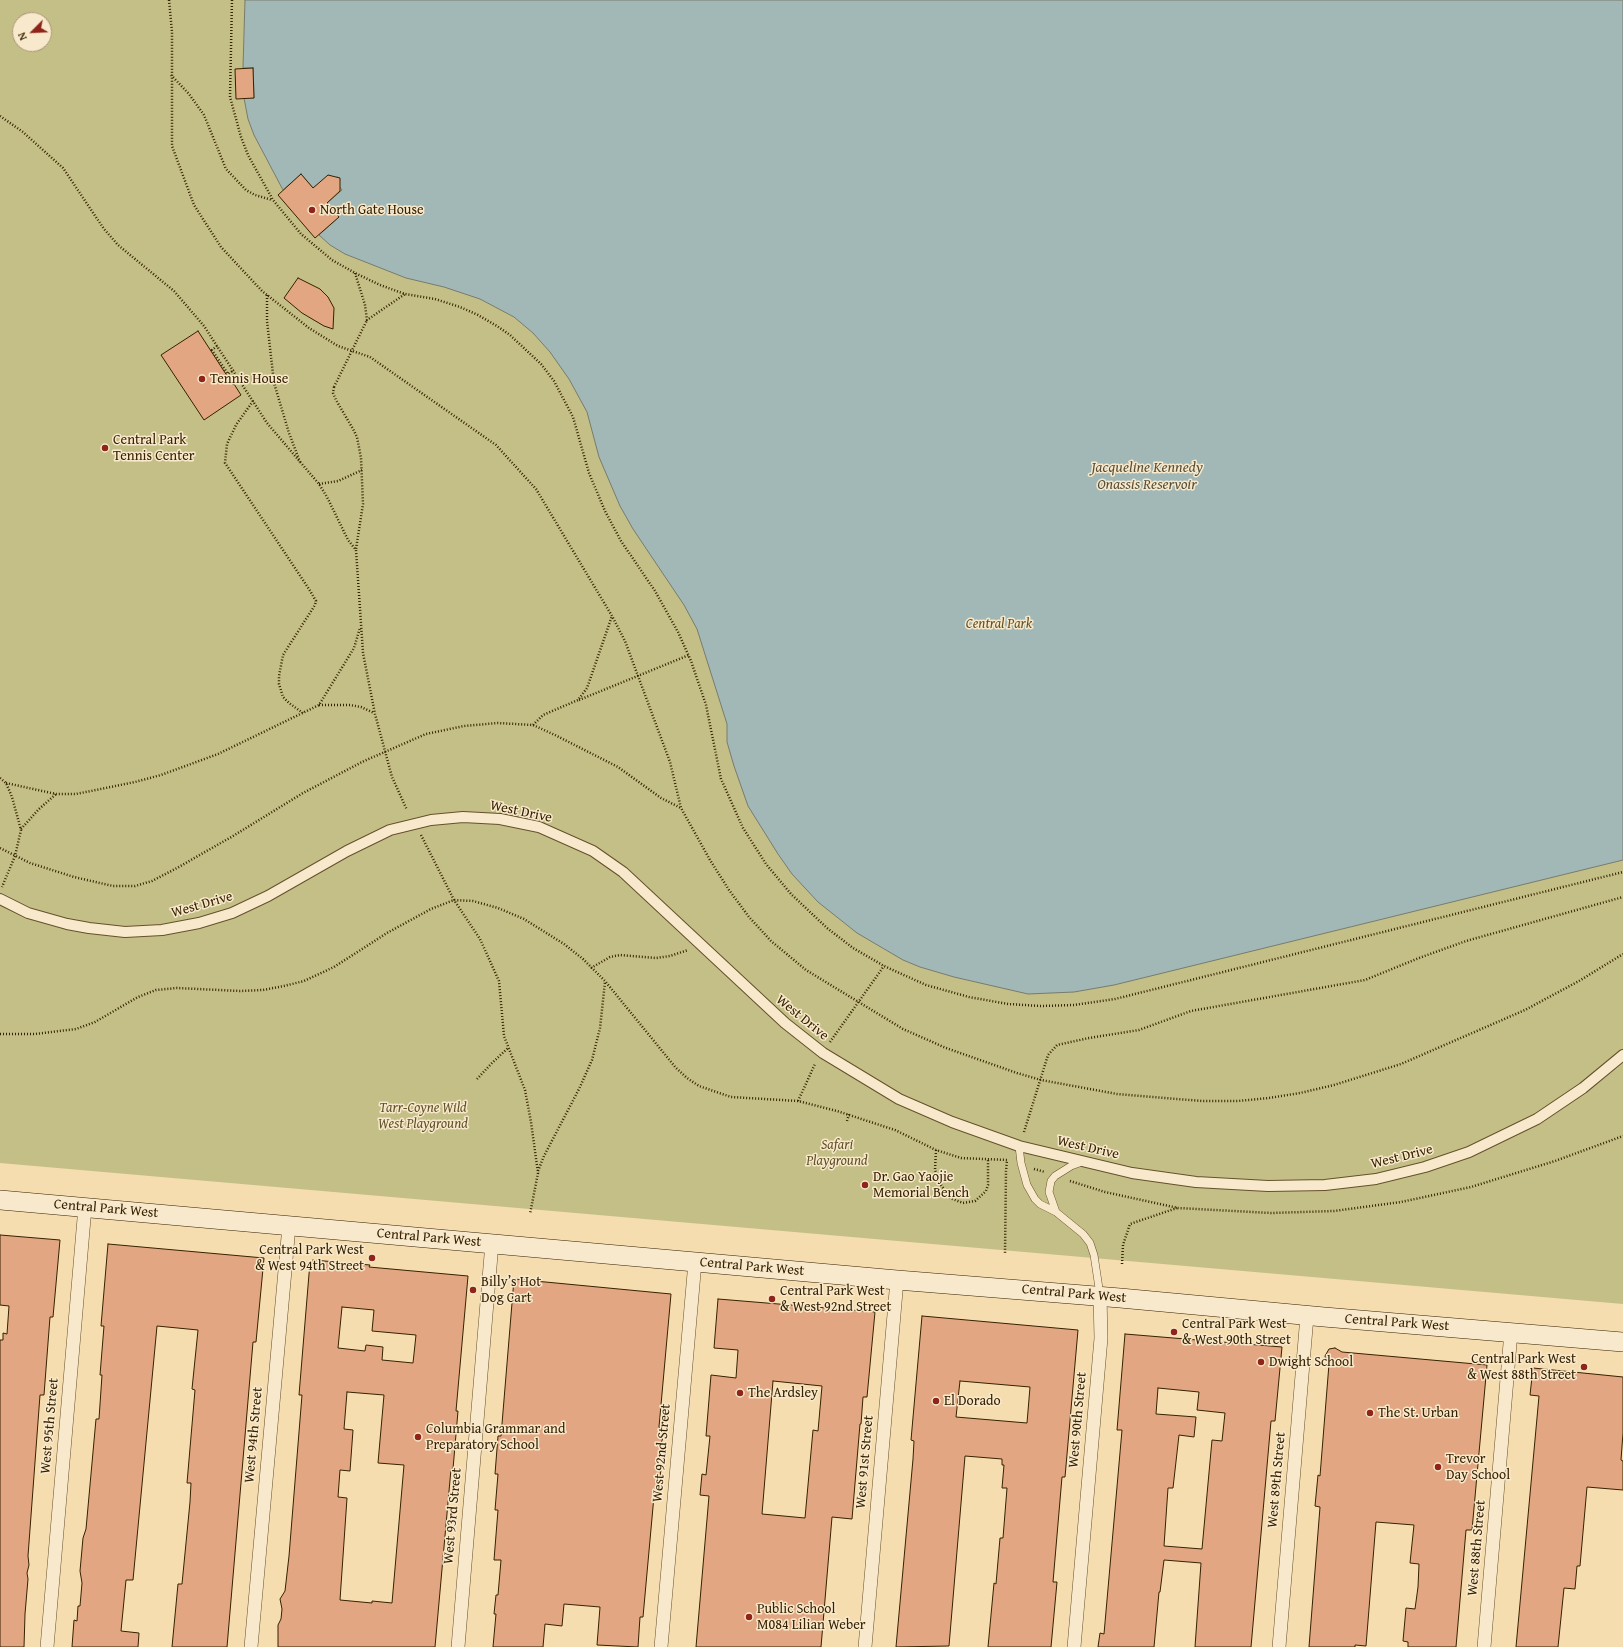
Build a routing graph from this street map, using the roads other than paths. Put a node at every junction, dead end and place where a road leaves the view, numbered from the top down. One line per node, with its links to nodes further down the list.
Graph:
1 (0, 899): 3 (street, West Drive)
2 (1623, 1055): 4 (street, West Drive)
3 (1019, 1146): 4 (street, West Drive); 7 (lane, West 90th Street)
4 (1082, 1162): 7 (lane)
5 (0, 1200): 6 (main road, Central Park West)
6 (85, 1207): 8 (main road, Central Park West); 16 (street, West 95th Street)
7 (1056, 1212): 12 (lane, West 90th Street)
8 (289, 1226): 9 (main road, Central Park West); 17 (street, West 94th Street)
9 (492, 1243): 10 (main road, Central Park West); 18 (street, West 93rd Street)
10 (695, 1262): 11 (main road, Central Park West); 19 (street, West 92nd Street)
11 (897, 1280): 12 (main road, Central Park West); 20 (street, West 91st Street)
12 (1100, 1296): 13 (main road, Central Park West); 21 (street, West 90th Street)
13 (1307, 1316): 14 (main road, Central Park West); 22 (street, West 89th Street)
14 (1511, 1332): 15 (main road, Central Park West); 23 (street, West 88th Street)
15 (1623, 1342)
16 (47, 1647)
17 (252, 1647)
18 (458, 1647)
19 (661, 1647)
20 (865, 1647)
21 (1074, 1647)
22 (1279, 1647)
23 (1484, 1647)

